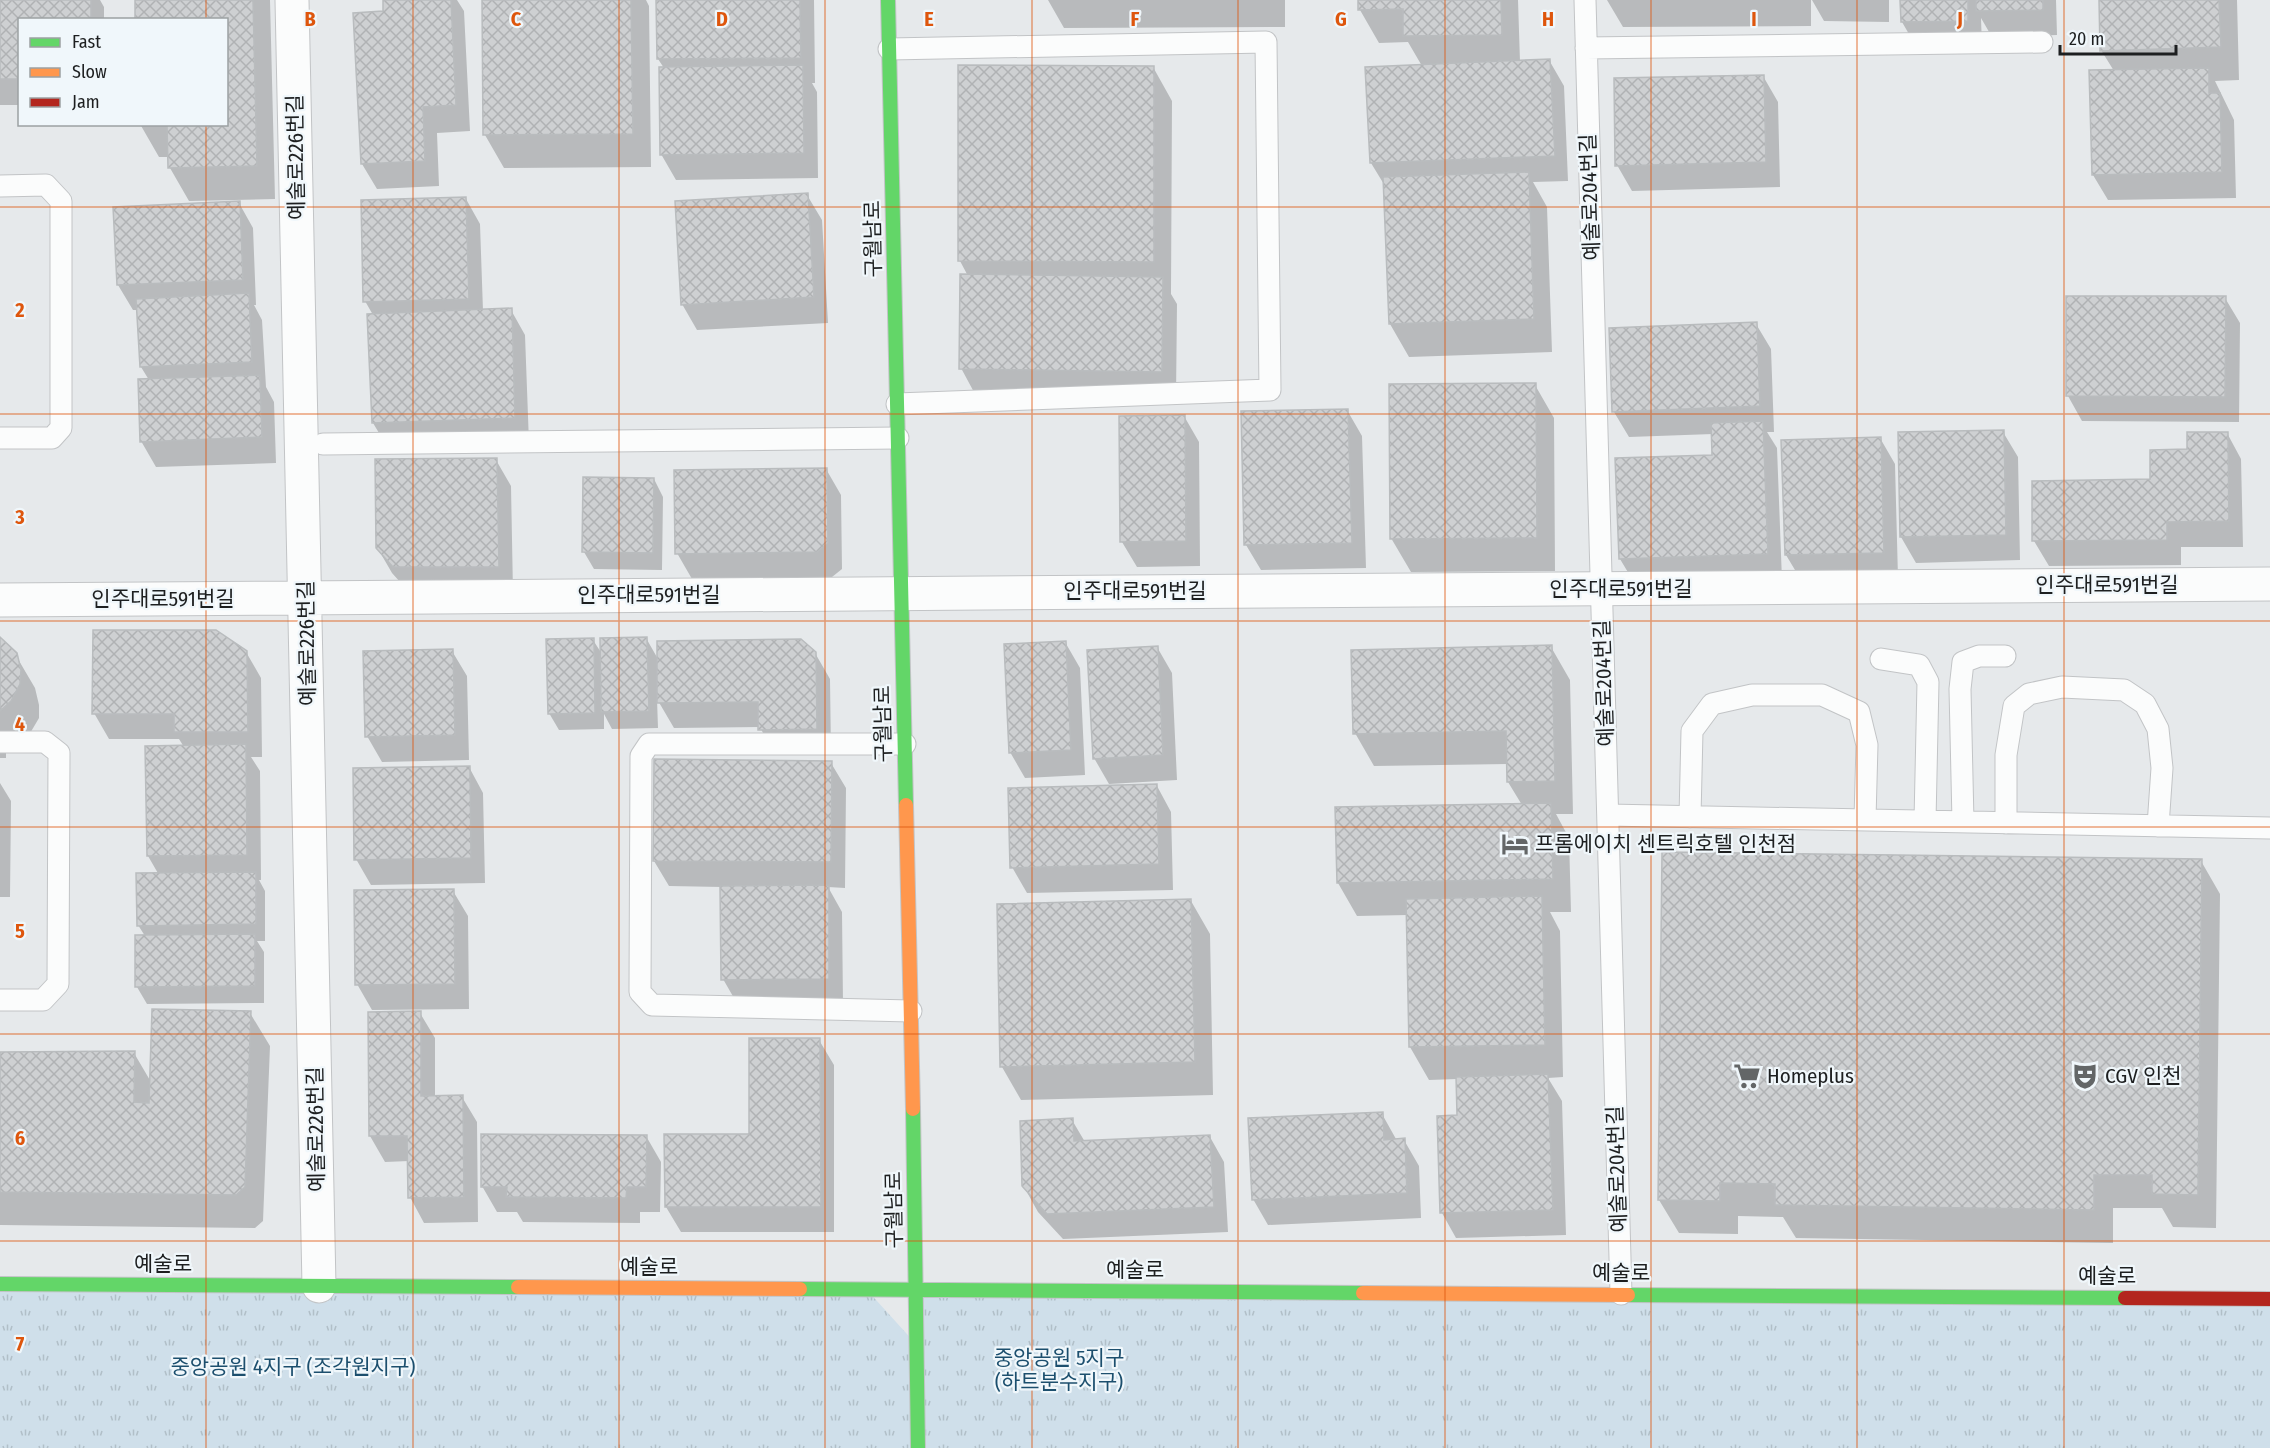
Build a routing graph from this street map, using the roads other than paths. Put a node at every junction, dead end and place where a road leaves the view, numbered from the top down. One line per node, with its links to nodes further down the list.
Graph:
1 (292, 0): 15 (street, 예술로226번길)
2 (888, 0): 6 (main road, 구월남로)
3 (1585, 0): 5 (lane, 예술로204번길)
4 (2042, 42): 5 (lane)
5 (1586, 48): 13 (lane, 예술로204번길)
6 (890, 49): 8 (main road, 구월남로); 8 (lane)
7 (0, 186): 9 (lane)
8 (897, 404): 10 (main road, 구월남로)
9 (0, 438)
10 (898, 438): 11 (lane); 14 (main road, 구월남로)
11 (323, 444)
12 (2270, 584): 13 (street, 인주대로591번길)
13 (1601, 589): 14 (street, 인주대로591번길); 21 (lane, 예술로204번길)
14 (902, 593): 15 (street, 인주대로591번길); 20 (main road, 구월남로)
15 (306, 598): 16 (street, 인주대로591번길); 32 (street, 예술로226번길)
16 (0, 600)
17 (2005, 656): 25 (lane)
18 (1881, 659): 24 (lane)
19 (0, 742): 29 (lane)
20 (905, 744): 30 (main road, 구월남로); 30 (lane)
21 (1608, 815): 22 (lane); 34 (lane, 예술로204번길)
22 (1690, 817): 23 (lane); 23 (lane)
23 (1865, 819): 24 (lane)
24 (1925, 821): 25 (lane)
25 (1963, 822): 26 (lane)
26 (2006, 823): 27 (lane); 27 (lane)
27 (2158, 826): 28 (lane)
28 (2270, 828)
29 (0, 1000)
30 (911, 1011): 33 (main road, 구월남로)
31 (0, 1284): 32 (main road, 예술로)
32 (319, 1286): 33 (main road, 예술로)
33 (917, 1290): 34 (main road, 예술로); 36 (main road, 구월남로)
34 (1621, 1294): 35 (main road, 예술로)
35 (2270, 1299)
36 (918, 1448)

